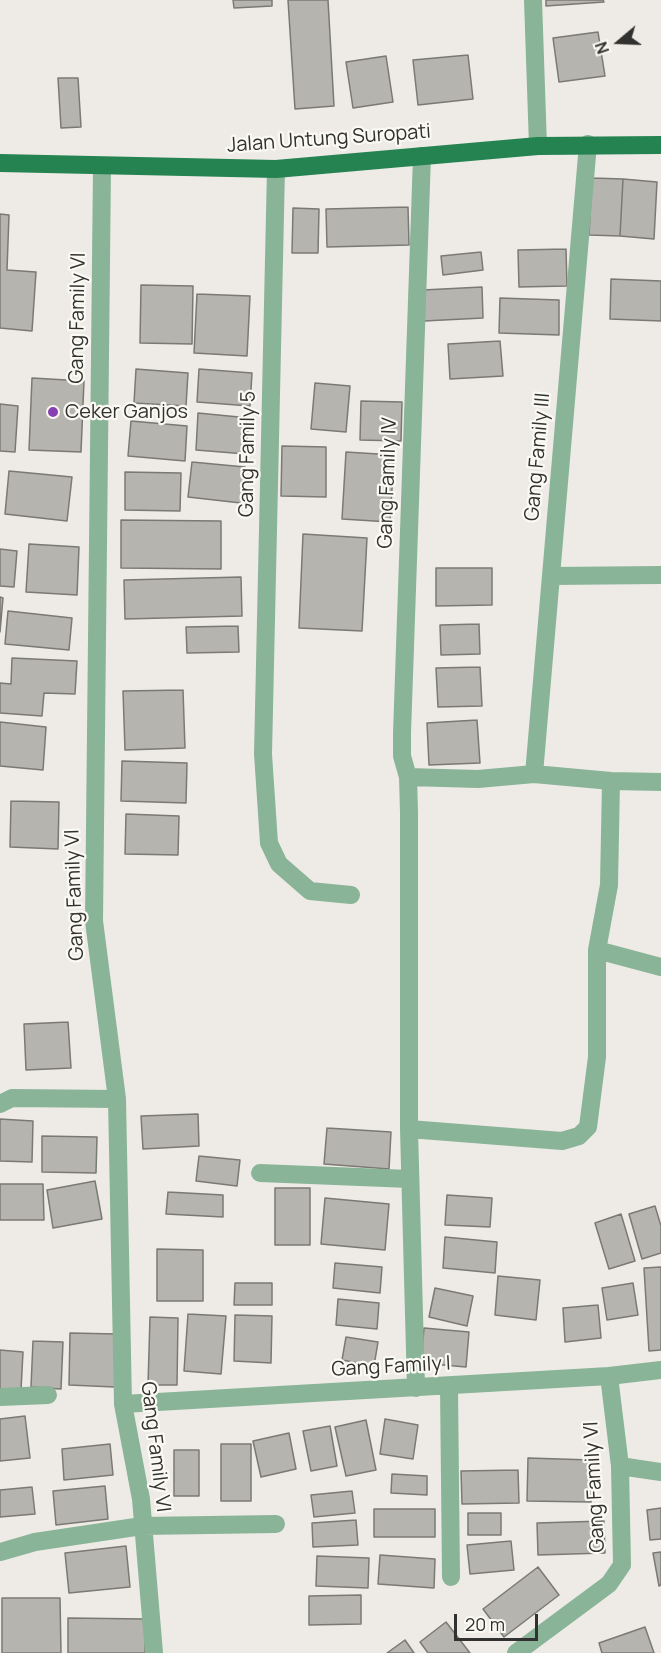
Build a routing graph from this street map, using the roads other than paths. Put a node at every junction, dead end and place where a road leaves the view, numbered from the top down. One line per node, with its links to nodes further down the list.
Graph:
1 (533, 0): 4 (street)
2 (588, 144): 3 (main road, Jalan Untung Suropati); 4 (main road, Jalan Untung Suropati); 10 (street, Gang Family III)
3 (661, 145)
4 (538, 146): 5 (main road, Jalan Untung Suropati)
5 (422, 156): 8 (main road, Jalan Untung Suropati); 12 (street, Gang Family IV)
6 (0, 164): 7 (main road, Jalan Untung Suropati)
7 (102, 167): 8 (main road, Jalan Untung Suropati); 18 (street, Gang Family VI)
8 (276, 169): 15 (street, Gang Family 5)
9 (661, 575): 10 (street)
10 (550, 576): 11 (street, Gang Family III)
11 (534, 774): 12 (street); 13 (street)
12 (408, 777): 20 (street, Gang Family IV)
13 (611, 781): 14 (street); 16 (street)
14 (661, 782)
15 (351, 895)
16 (597, 950): 17 (street); 20 (street)
17 (661, 967)
18 (117, 1099): 19 (street); 29 (street, Gang Family VI)
19 (0, 1104)
20 (409, 1129): 22 (street, Gang Family IV)
21 (261, 1173): 22 (street)
22 (410, 1179): 26 (street, Gang Family IV)
23 (661, 1370): 24 (street, Gang Family I)
24 (609, 1376): 25 (street, Gang Family I); 30 (street, Gang Family VI)
25 (449, 1386): 26 (street, Gang Family I); 35 (street)
26 (416, 1388): 29 (street, Gang Family I)
27 (48, 1395): 28 (street)
28 (0, 1397)
29 (123, 1404): 33 (street, Gang Family VI)
30 (620, 1466): 31 (street); 37 (street, Gang Family VI)
31 (661, 1472)
32 (276, 1524): 33 (street)
33 (142, 1526): 34 (street); 36 (street, Gang Family VI)
34 (0, 1552)
35 (452, 1577)
36 (154, 1653)
37 (516, 1653)

